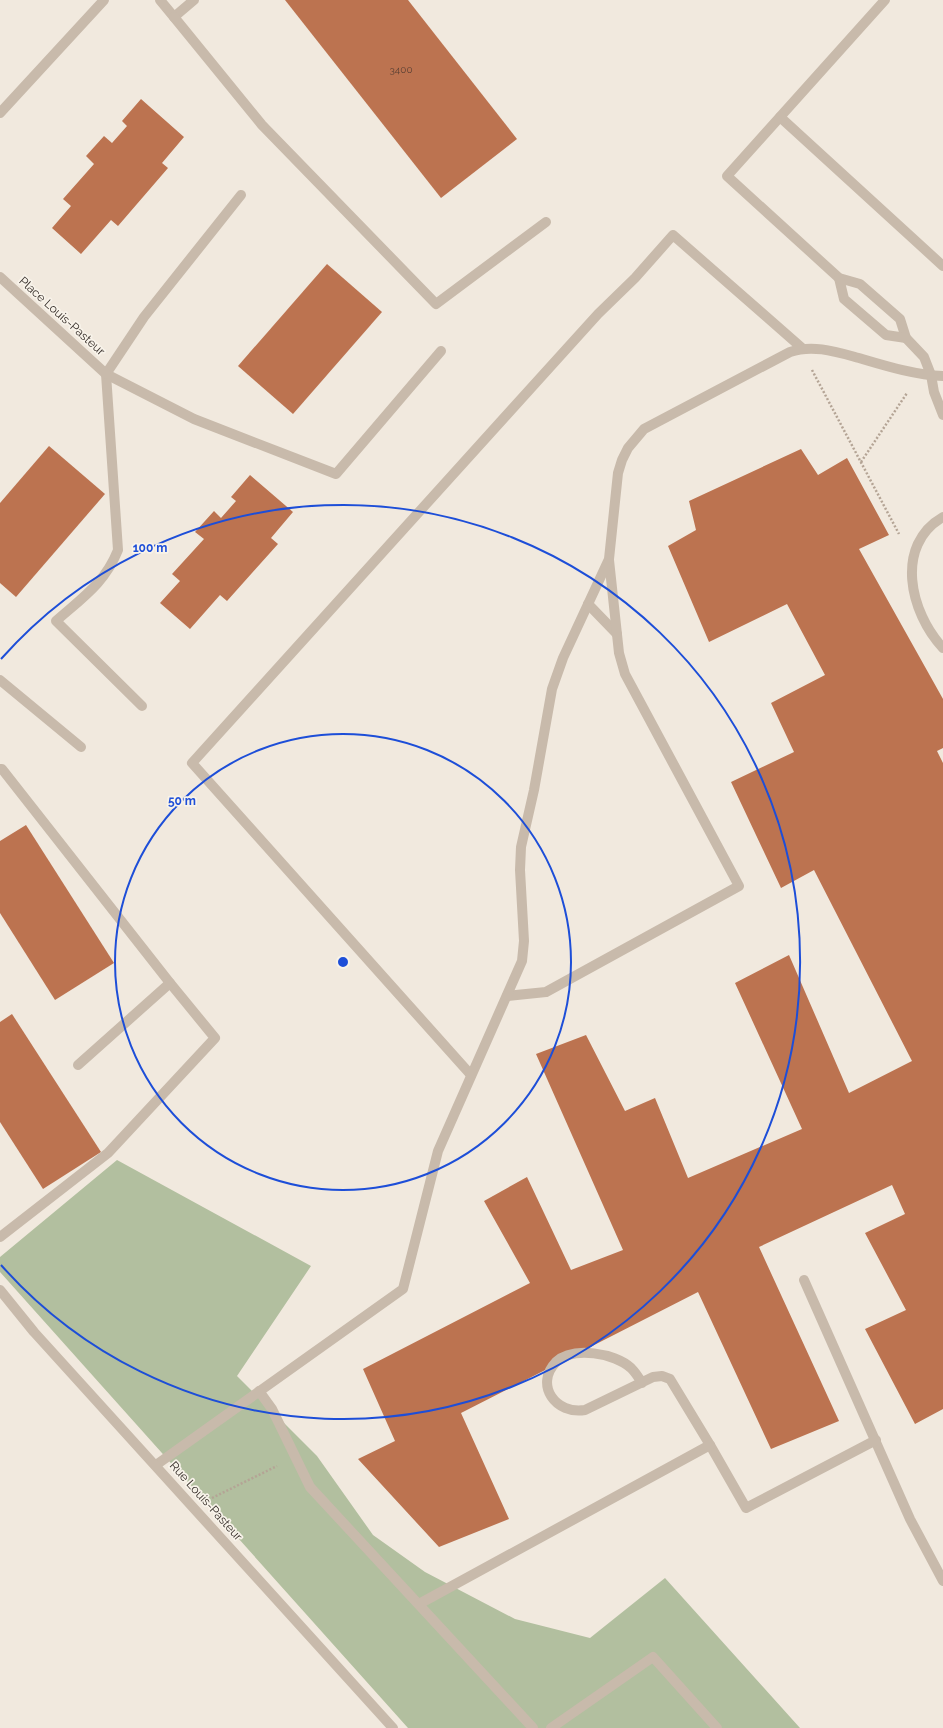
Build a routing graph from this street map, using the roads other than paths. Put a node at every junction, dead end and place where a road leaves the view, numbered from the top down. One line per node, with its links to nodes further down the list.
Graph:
1 (104, 0): 6 (street)
2 (160, 0): 5 (street)
3 (194, 0): 5 (street)
4 (885, 0): 7 (street)
5 (174, 17): 9 (street)
6 (0, 112)
7 (780, 117): 10 (street); 12 (street)
8 (241, 195): 16 (street)
9 (546, 222)
10 (943, 266)
11 (0, 278): 16 (street, Place Louis-Pasteur)
12 (839, 278): 13 (street); 13 (street)
13 (906, 338): 17 (street)
14 (802, 348): 17 (street); 21 (street); 32 (street)
15 (441, 351): 16 (street, Place Louis-Pasteur)
16 (106, 374): 26 (street)
17 (931, 375): 18 (street); 19 (street)
18 (943, 376)
19 (943, 415)
20 (943, 517): 24 (street)
21 (608, 559): 22 (street); 23 (street)
22 (588, 604): 23 (street); 30 (street)
23 (617, 634): 30 (street)
24 (943, 648)
25 (0, 680): 27 (street)
26 (142, 706)
27 (81, 747)
28 (0, 769): 29 (street)
29 (170, 983): 31 (street); 33 (street)
30 (507, 996): 32 (street)
31 (78, 1065)
32 (472, 1075): 37 (street)
33 (0, 1237)
34 (804, 1280): 38 (street)
35 (0, 1290): 40 (street, Rue Louis-Pasteur)
36 (642, 1383): 36 (street); 39 (street)
37 (259, 1391): 40 (street); 42 (street)
38 (876, 1440): 39 (street); 41 (street)
39 (710, 1445): 42 (street)
40 (156, 1465): 43 (street, Rue Louis-Pasteur)
41 (943, 1580)
42 (419, 1604): 44 (street)
43 (393, 1728)
44 (533, 1728)
45 (551, 1728): 46 (street)
46 (717, 1728)

